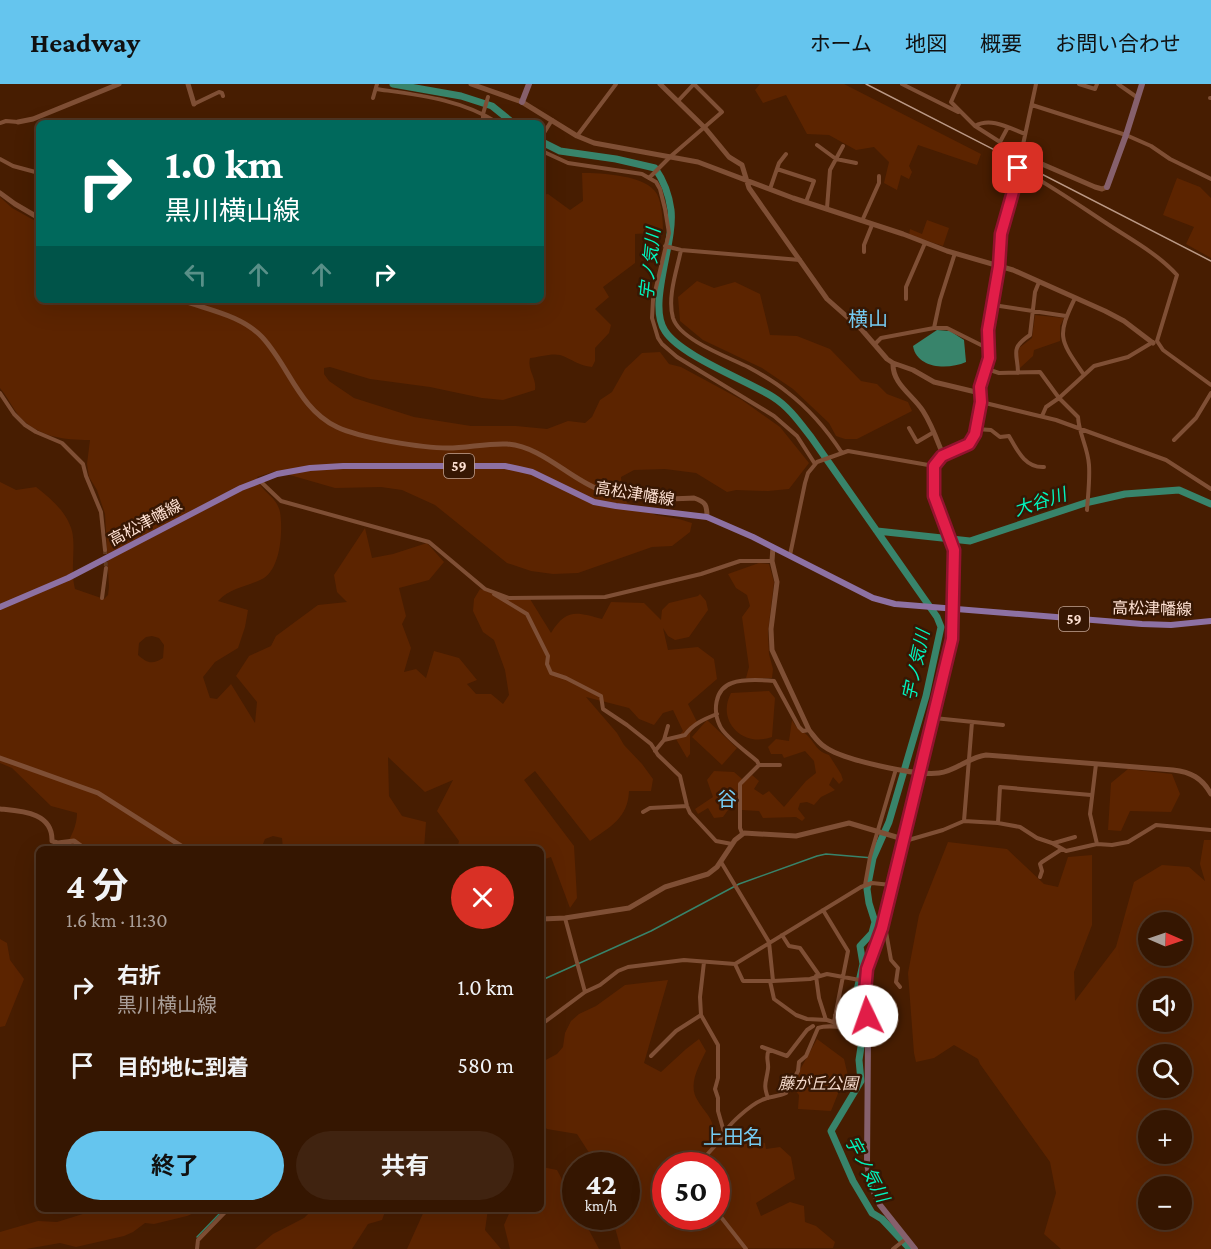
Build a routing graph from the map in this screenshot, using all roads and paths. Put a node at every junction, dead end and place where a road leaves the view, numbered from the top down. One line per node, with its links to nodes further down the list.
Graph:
1 (119, 84): 29 (street)
2 (188, 84): 22 (street)
3 (471, 84): 21 (street)
4 (529, 84): 21 (main road)
5 (616, 84): 37 (street)
6 (660, 84): 20 (street)
7 (694, 84): 20 (street); 33 (street)
8 (959, 84): 25 (street)
9 (1036, 84): 23 (street)
10 (1079, 84): 11 (street)
11 (1097, 84)
12 (1118, 84): 19 (street)
13 (1142, 84): 19 (main road)
14 (905, 85): 25 (street)
15 (376, 87): 18 (street); 24 (street)
16 (223, 96): 22 (street)
17 (488, 97): 24 (street)
18 (373, 98)
19 (1138, 98): 36 (main road)
20 (678, 101): 33 (street)
21 (522, 102): 28 (street)
22 (194, 104)
23 (1032, 105): 35 (street); 36 (street)
24 (483, 113): 26 (street); 27 (street)
25 (961, 113): 31 (street)
26 (483, 120)
27 (494, 120)
28 (552, 120): 34 (street); 37 (street)
29 (18, 122): 30 (street)
30 (0, 123)
31 (975, 126): 32 (street); 32 (street)
32 (1008, 127): 35 (street)
33 (705, 128): 43 (street); 53 (street)
34 (544, 132)
35 (1025, 134): 42 (street)
36 (1126, 135): 52 (street); 54 (main road)
37 (577, 136): 43 (street)
38 (817, 145): 45 (street)
39 (843, 146): 45 (street)
40 (544, 152): 51 (street)
41 (786, 154): 48 (street)
42 (1021, 155): 47 (street); 54 (street)
43 (671, 156): 51 (street); 53 (street)
44 (0, 159): 49 (street)
45 (836, 159): 46 (street); 58 (street)
46 (856, 163)
47 (1018, 168): 68 (main road); 77 (street)
48 (777, 170): 55 (street); 57 (street)
49 (36, 171)
50 (879, 176): 60 (street)
51 (649, 178): 63 (street)
52 (1211, 179)
53 (747, 180): 55 (street); 67 (street)
54 (1107, 187)
55 (770, 190): 57 (street)
56 (0, 192): 59 (street)
57 (806, 202): 58 (street)
58 (822, 208): 60 (street)
59 (36, 216)
60 (862, 221): 61 (street)
61 (872, 225): 62 (street); 65 (street)
62 (926, 243): 66 (street); 71 (street)
63 (665, 246): 64 (street); 98 (street)
64 (681, 250): 67 (street); 96 (street)
65 (864, 252)
66 (955, 253): 68 (street); 76 (street)
67 (800, 260): 78 (street)
68 (999, 266): 69 (street); 73 (main road)
69 (1039, 282): 70 (street); 74 (street)
70 (1075, 298): 75 (street); 77 (street)
71 (906, 299)
72 (190, 303): 104 (street)
73 (993, 305): 74 (street); 79 (main road)
74 (1033, 310): 75 (street); 82 (street)
75 (1066, 316): 83 (street)
76 (934, 328): 78 (street); 79 (street)
77 (1155, 342): 83 (street); 84 (street)
78 (875, 344): 80 (street)
79 (989, 350): 81 (main road)
80 (892, 363): 86 (street); 94 (street)
81 (987, 369): 82 (street); 86 (main road)
82 (1018, 373): 88 (street)
83 (1084, 375): 88 (street)
84 (1211, 385)
85 (0, 393): 106 (street)
86 (980, 393): 89 (main road)
87 (1211, 393): 95 (street)
88 (1059, 398): 90 (street); 92 (street)
89 (981, 402): 90 (street); 93 (main road)
90 (1042, 416): 92 (street)
91 (909, 428): 94 (street)
92 (1079, 428): 102 (street); 103 (street)
93 (976, 429): 97 (main road); 100 (street)
94 (934, 432): 97 (street)
95 (1174, 440)
96 (840, 453): 98 (street); 99 (street)
97 (943, 455): 99 (main road)
98 (816, 463): 107 (street)
99 (934, 466): 113 (main road)
100 (1044, 467)
101 (259, 481): 104 (main road, 高松津幡線 / 59); 110 (street); 112 (main road, 高松津幡線 / 59)
102 (1211, 489)
103 (1087, 509)
104 (707, 517): 105 (main road, 高松津幡線 / 59)
105 (773, 547): 107 (main road, 高松津幡線 / 59); 108 (street)
106 (105, 550)
107 (790, 556): 113 (main road, 高松津幡線 / 59)
108 (772, 561): 110 (street); 120 (street)
109 (106, 568): 111 (street)
110 (491, 592): 122 (street)
111 (102, 598)
112 (0, 607)
113 (954, 609): 114 (main road, 高松津幡線 / 59); 116 (main road)
114 (1211, 621)
115 (717, 714): 120 (street); 121 (street); 126 (street)
116 (933, 718): 117 (street); 129 (main road)
117 (972, 722): 118 (street); 124 (street)
118 (1003, 725)
119 (668, 726): 121 (street)
120 (809, 730): 128 (street)
121 (664, 740): 122 (street)
122 (655, 750): 132 (street)
123 (0, 758): 146 (street)
124 (969, 760): 125 (street); 129 (street); 135 (street)
125 (1096, 764): 130 (street); 131 (street)
126 (759, 765): 127 (street); 138 (street)
127 (780, 765)
128 (894, 768): 129 (street); 139 (street)
129 (919, 772): 141 (main road)
130 (1211, 794)
131 (1091, 795): 136 (street); 144 (street)
132 (687, 806): 134 (street); 143 (street)
133 (0, 809): 145 (street)
134 (643, 812)
135 (964, 821): 136 (street); 141 (street)
136 (998, 823): 142 (street)
137 (1211, 830): 144 (street)
138 (742, 833): 139 (street); 143 (street)
139 (882, 833): 141 (street); 150 (street)
140 (1075, 837): 142 (street)
141 (903, 839): 151 (main road)
142 (1054, 843): 147 (street)
143 (732, 844): 148 (street)
144 (1097, 844): 147 (street)
145 (81, 846)
146 (181, 846)
147 (1062, 849): 149 (street)
148 (721, 861): 153 (street); 157 (street)
149 (1040, 878)
150 (866, 885): 151 (street); 152 (street)
151 (891, 885): 155 (main road)
152 (823, 910): 156 (street); 161 (street)
153 (565, 918): 154 (street); 164 (street)
154 (544, 919)
155 (883, 925): 162 (main road); 163 (street)
156 (782, 935): 157 (street); 160 (street)
157 (770, 942): 159 (street); 160 (street)
158 (704, 962): 159 (street); 164 (street); 167 (street)
159 (735, 964): 169 (street)
160 (817, 976): 161 (street); 170 (street)
161 (843, 977): 162 (street); 168 (street)
162 (862, 981): 165 (main road)
163 (900, 987)
164 (585, 992): 172 (street)
165 (866, 1004): 166 (street); 175 (main road)
166 (895, 1005)
167 (701, 1015): 178 (street); 180 (street)
168 (835, 1015): 171 (street); 175 (street)
169 (812, 1019): 170 (street); 173 (street)
170 (826, 1020): 171 (street)
171 (834, 1022): 175 (street)
172 (544, 1023)
173 (813, 1026): 174 (street); 177 (street)
174 (818, 1028): 175 (street); 179 (street)
175 (860, 1029): 184 (main road)
176 (762, 1047): 177 (street)
177 (769, 1050): 179 (street)
178 (651, 1056)
179 (768, 1098): 180 (street)
180 (724, 1132): 181 (street)
181 (709, 1152)
182 (225, 1212): 185 (street)
183 (730, 1229): 186 (street)
184 (906, 1239): 187 (street); 188 (main road)
185 (197, 1249)
186 (746, 1249)
187 (894, 1249)
188 (915, 1249)

